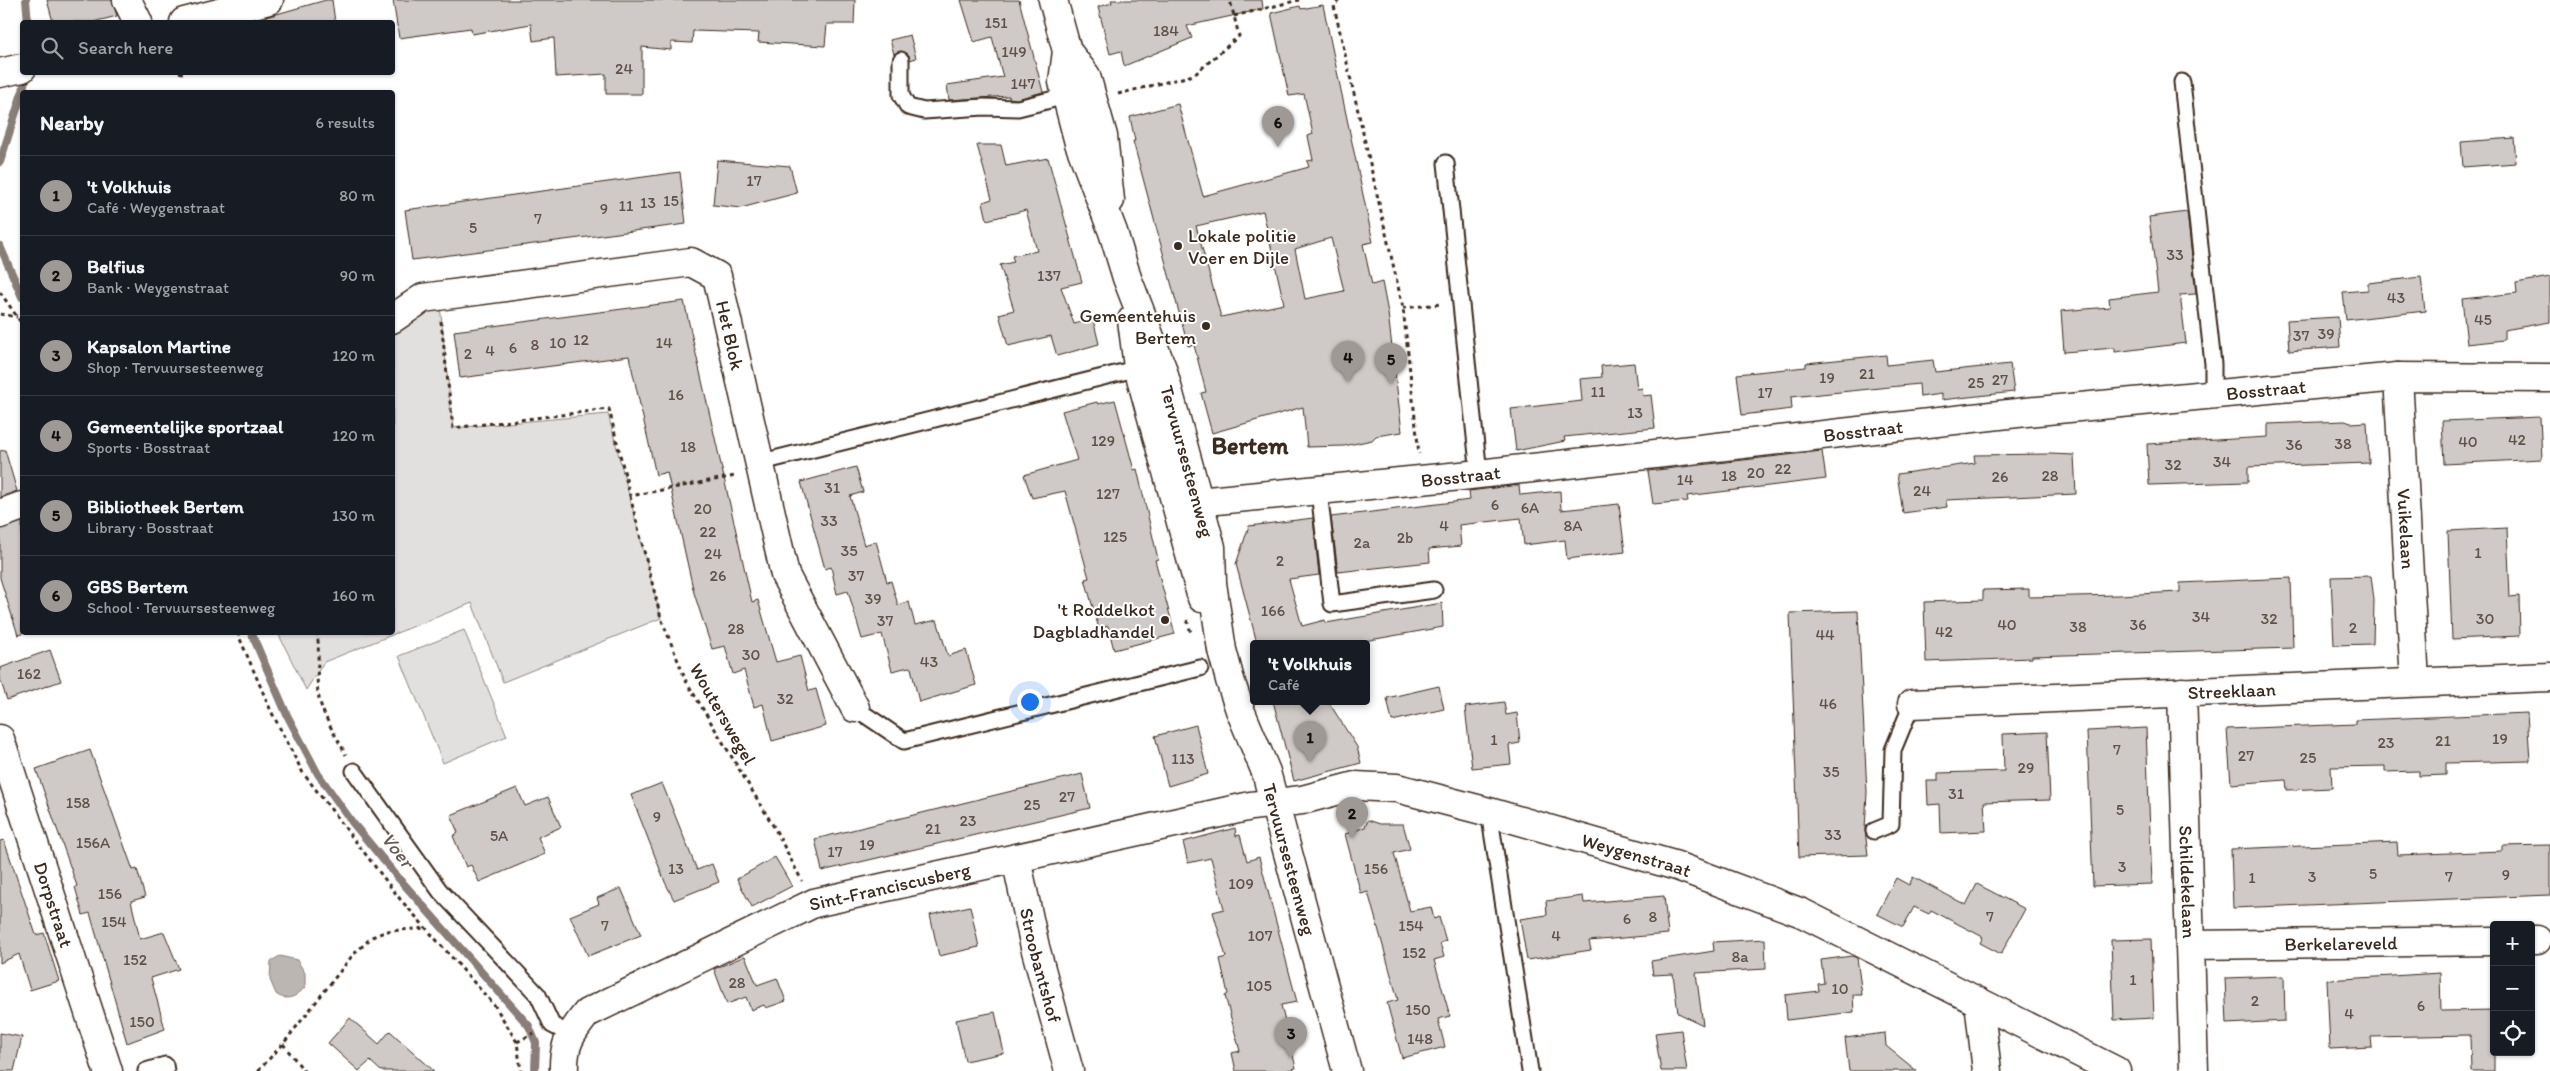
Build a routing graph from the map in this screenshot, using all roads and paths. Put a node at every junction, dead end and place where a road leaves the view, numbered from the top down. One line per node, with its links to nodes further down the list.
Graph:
1 (127, 0): 10 (street)
2 (269, 0): 11 (street)
3 (1053, 0): 12 (street, Tervuursesteenweg)
4 (1230, 0): 9 (path)
5 (1299, 0): 9 (path)
6 (1332, 0): 8 (path)
7 (1339, 0): 8 (path)
8 (1334, 6): 22 (path)
9 (1234, 16): 15 (path)
10 (137, 20)
11 (192, 20)
12 (1067, 51): 16 (street, Tervuursesteenweg); 18 (street, Tervuursesteenweg)
13 (901, 60): 16 (lane)
14 (2182, 82): 30 (lane)
15 (1117, 94)
16 (1066, 96): 18 (street, Tervuursesteenweg)
17 (1446, 163): 32 (lane)
18 (1113, 232): 27 (street, Tervuursesteenweg)
19 (0, 292): 24 (path)
20 (439, 296): 25 (street, Het Blok); 31 (street, Het Blok); 35 (path, Wouterswegel)
21 (1428, 305): 22 (path)
22 (1403, 308): 33 (path)
23 (0, 314): 24 (path)
24 (17, 317): 26 (path)
25 (395, 318)
26 (20, 321)
27 (1150, 368): 31 (lane); 36 (street, Tervuursesteenweg)
28 (2398, 377): 29 (street, Bosstraat); 30 (street, Bosstraat); 44 (street, Vuikelaan)
29 (2550, 378)
30 (2213, 394): 32 (street, Bosstraat)
31 (759, 467): 35 (path); 47 (street, Het Blok)
32 (1479, 474): 33 (street, Bosstraat)
33 (1422, 480): 34 (street, Bosstraat)
34 (1320, 491): 36 (street, Bosstraat); 39 (lane)
35 (630, 496): 54 (path, Wouterswegel)
36 (1188, 503): 50 (street, Tervuursesteenweg)
37 (20, 507): 38 (street)
38 (0, 514)
39 (1434, 590)
40 (239, 635): 55 (path)
41 (317, 635): 49 (path)
42 (1200, 668): 47 (lane)
43 (2550, 677): 44 (street, Streeklaan)
44 (2415, 682): 45 (street, Streeklaan)
45 (2182, 692): 46 (street, Streeklaan); 57 (street, Schildekelaan)
46 (1912, 704): 52 (lane)
47 (856, 708)
48 (0, 738): 61 (street, Dorpstraat)
49 (354, 771): 59 (lane)
50 (1274, 804): 51 (street, Weygenstraat); 53 (street, Sint-Franciscusberg); 69 (street, Tervuursesteenweg)
51 (1490, 812): 58 (street, Weygenstraat); 70 (lane)
52 (1874, 832)
53 (1016, 858): 54 (street, Sint-Franciscusberg); 68 (street, Stroobantshof)
54 (814, 903): 59 (street, Sint-Franciscusberg)
55 (428, 928): 60 (path); 66 (path)
56 (2490, 941): 57 (street, Berkelareveld)
57 (2190, 945): 73 (street, Schildekelaan)
58 (1979, 1002): 71 (street); 72 (street, Weygenstraat)
59 (570, 1034): 67 (street, Sint-Franciscusberg)
60 (283, 1044): 64 (path); 65 (path)
61 (108, 1071)
62 (146, 1071): 63 (lane)
63 (166, 1071)
64 (258, 1071)
65 (304, 1071)
66 (521, 1071)
67 (564, 1071)
68 (1069, 1071)
69 (1347, 1071)
70 (1530, 1071)
71 (1987, 1071)
72 (2116, 1071)
73 (2194, 1071)

